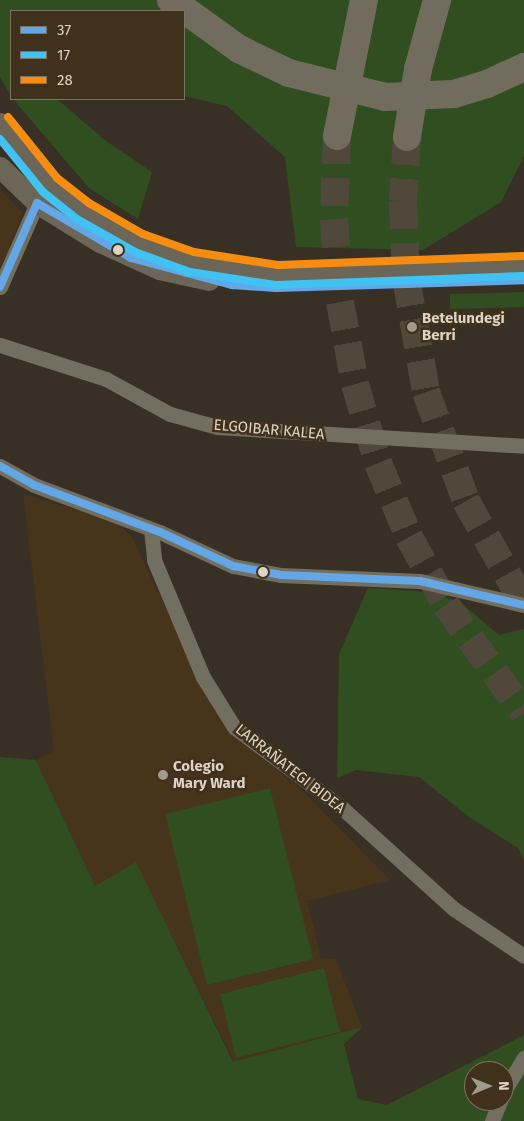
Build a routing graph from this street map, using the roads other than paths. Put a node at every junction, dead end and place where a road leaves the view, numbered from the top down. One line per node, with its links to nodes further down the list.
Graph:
1 (171, 0): 5 (highway, bridge)
2 (438, 0): 9 (highway)
3 (363, 2): 8 (highway)
4 (185, 10): 6 (highway, bridge)
5 (185, 10)
6 (524, 67)
7 (0, 123): 10 (main road)
8 (337, 136)
9 (407, 138)
10 (15, 143): 11 (main road); 12 (main road)
11 (0, 159)
12 (30, 164): 14 (main road); 15 (main road)
13 (0, 167): 14 (main road)
14 (37, 202): 15 (main road); 17 (main road); 18 (street)
15 (114, 230): 16 (main road)
16 (524, 266)
17 (524, 280)
18 (0, 287)
19 (0, 345): 20 (street, ELGOIBAR KALEA)
20 (524, 446)
21 (0, 466): 22 (street)
22 (151, 528): 23 (street); 24 (street, LARRAÑATEGI BIDEA)
23 (524, 605)
24 (524, 956)
25 (524, 1058): 26 (street)
26 (514, 1074)

